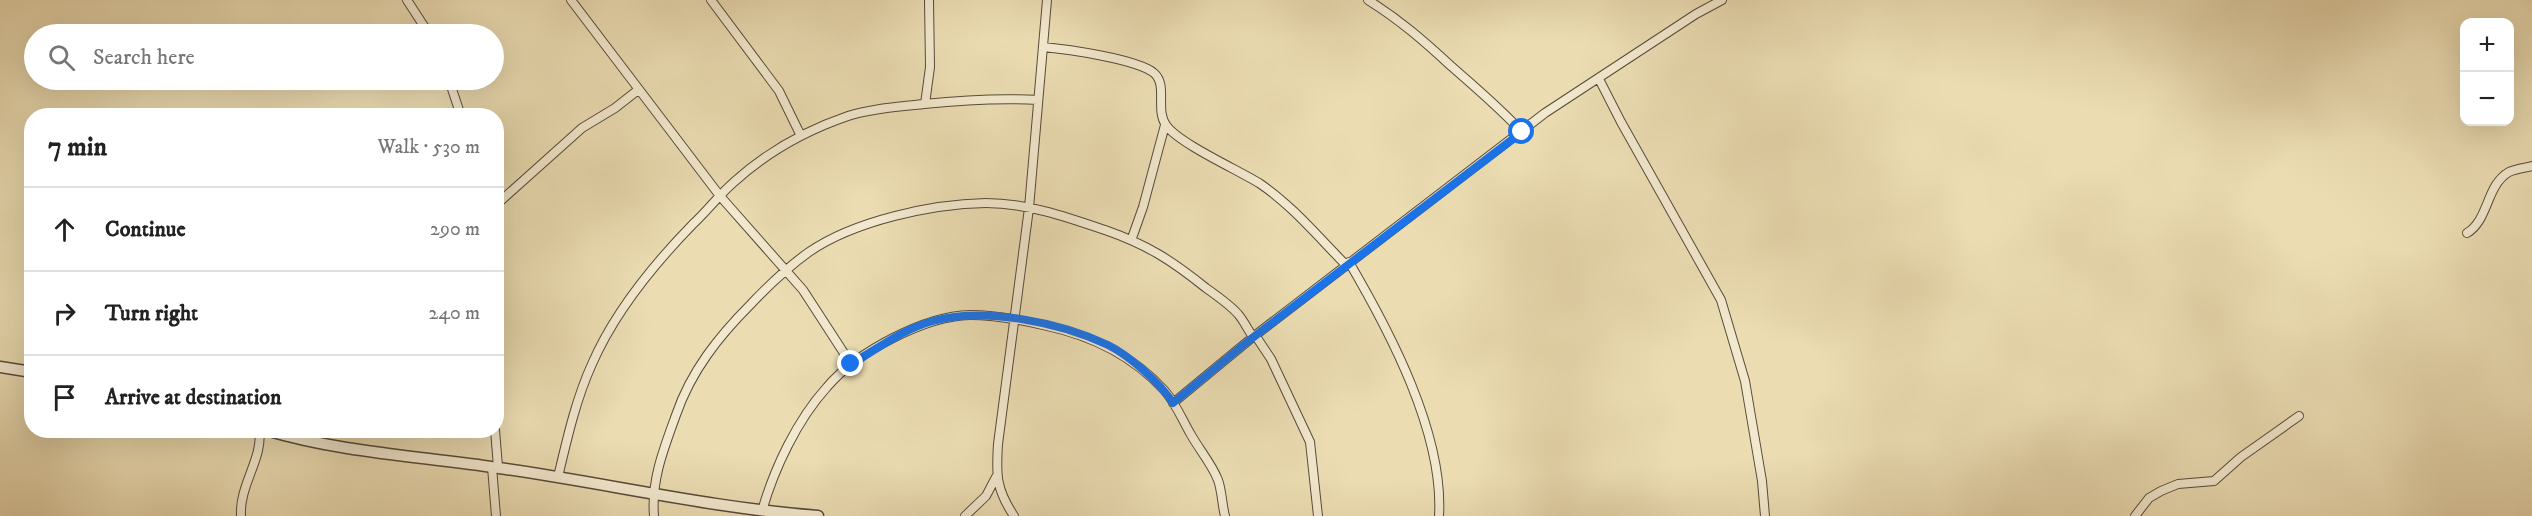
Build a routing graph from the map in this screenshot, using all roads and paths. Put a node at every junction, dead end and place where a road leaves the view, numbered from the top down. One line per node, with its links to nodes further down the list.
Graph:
1 (407, 0): 8 (street)
2 (571, 0): 12 (street)
3 (711, 0): 18 (street)
4 (929, 0): 14 (street)
5 (1047, 0): 9 (street)
6 (1368, 0): 17 (street)
7 (1722, 0): 10 (street)
8 (423, 24)
9 (1043, 46): 13 (street); 16 (street)
10 (1599, 79): 17 (street); 51 (street)
11 (452, 90): 15 (street)
12 (638, 90): 20 (street); 21 (street)
13 (1038, 100): 14 (street); 22 (street)
14 (925, 104): 18 (street)
15 (458, 108)
16 (1165, 125): 24 (street); 25 (street)
17 (1522, 132): 25 (street)
18 (801, 136): 20 (street)
19 (2532, 166): 23 (street)
20 (720, 196): 26 (street); 38 (street)
21 (504, 198)
22 (1029, 208): 24 (street); 26 (street); 27 (street)
23 (2467, 233)
24 (1132, 238): 28 (street)
25 (1347, 264): 28 (street); 50 (street)
26 (786, 271): 29 (street); 40 (street)
27 (1016, 319): 29 (street); 32 (street); 39 (street)
28 (1254, 336): 32 (street); 49 (street)
29 (851, 364): 41 (street)
30 (0, 367): 31 (street)
31 (24, 371)
32 (1173, 403): 48 (street)
33 (2299, 416): 52 (street)
34 (261, 438): 42 (street)
35 (294, 438): 37 (street)
36 (495, 438): 37 (street)
37 (495, 467): 38 (street); 43 (street)
38 (558, 477): 40 (street)
39 (996, 477): 46 (street); 47 (street)
40 (652, 495): 41 (street); 44 (street)
41 (769, 513): 45 (street)
42 (241, 516)
43 (496, 516)
44 (654, 516)
45 (818, 516)
46 (965, 516)
47 (1014, 516)
48 (1225, 516)
49 (1318, 516)
50 (1439, 516)
51 (1765, 516)
52 (2135, 516)

